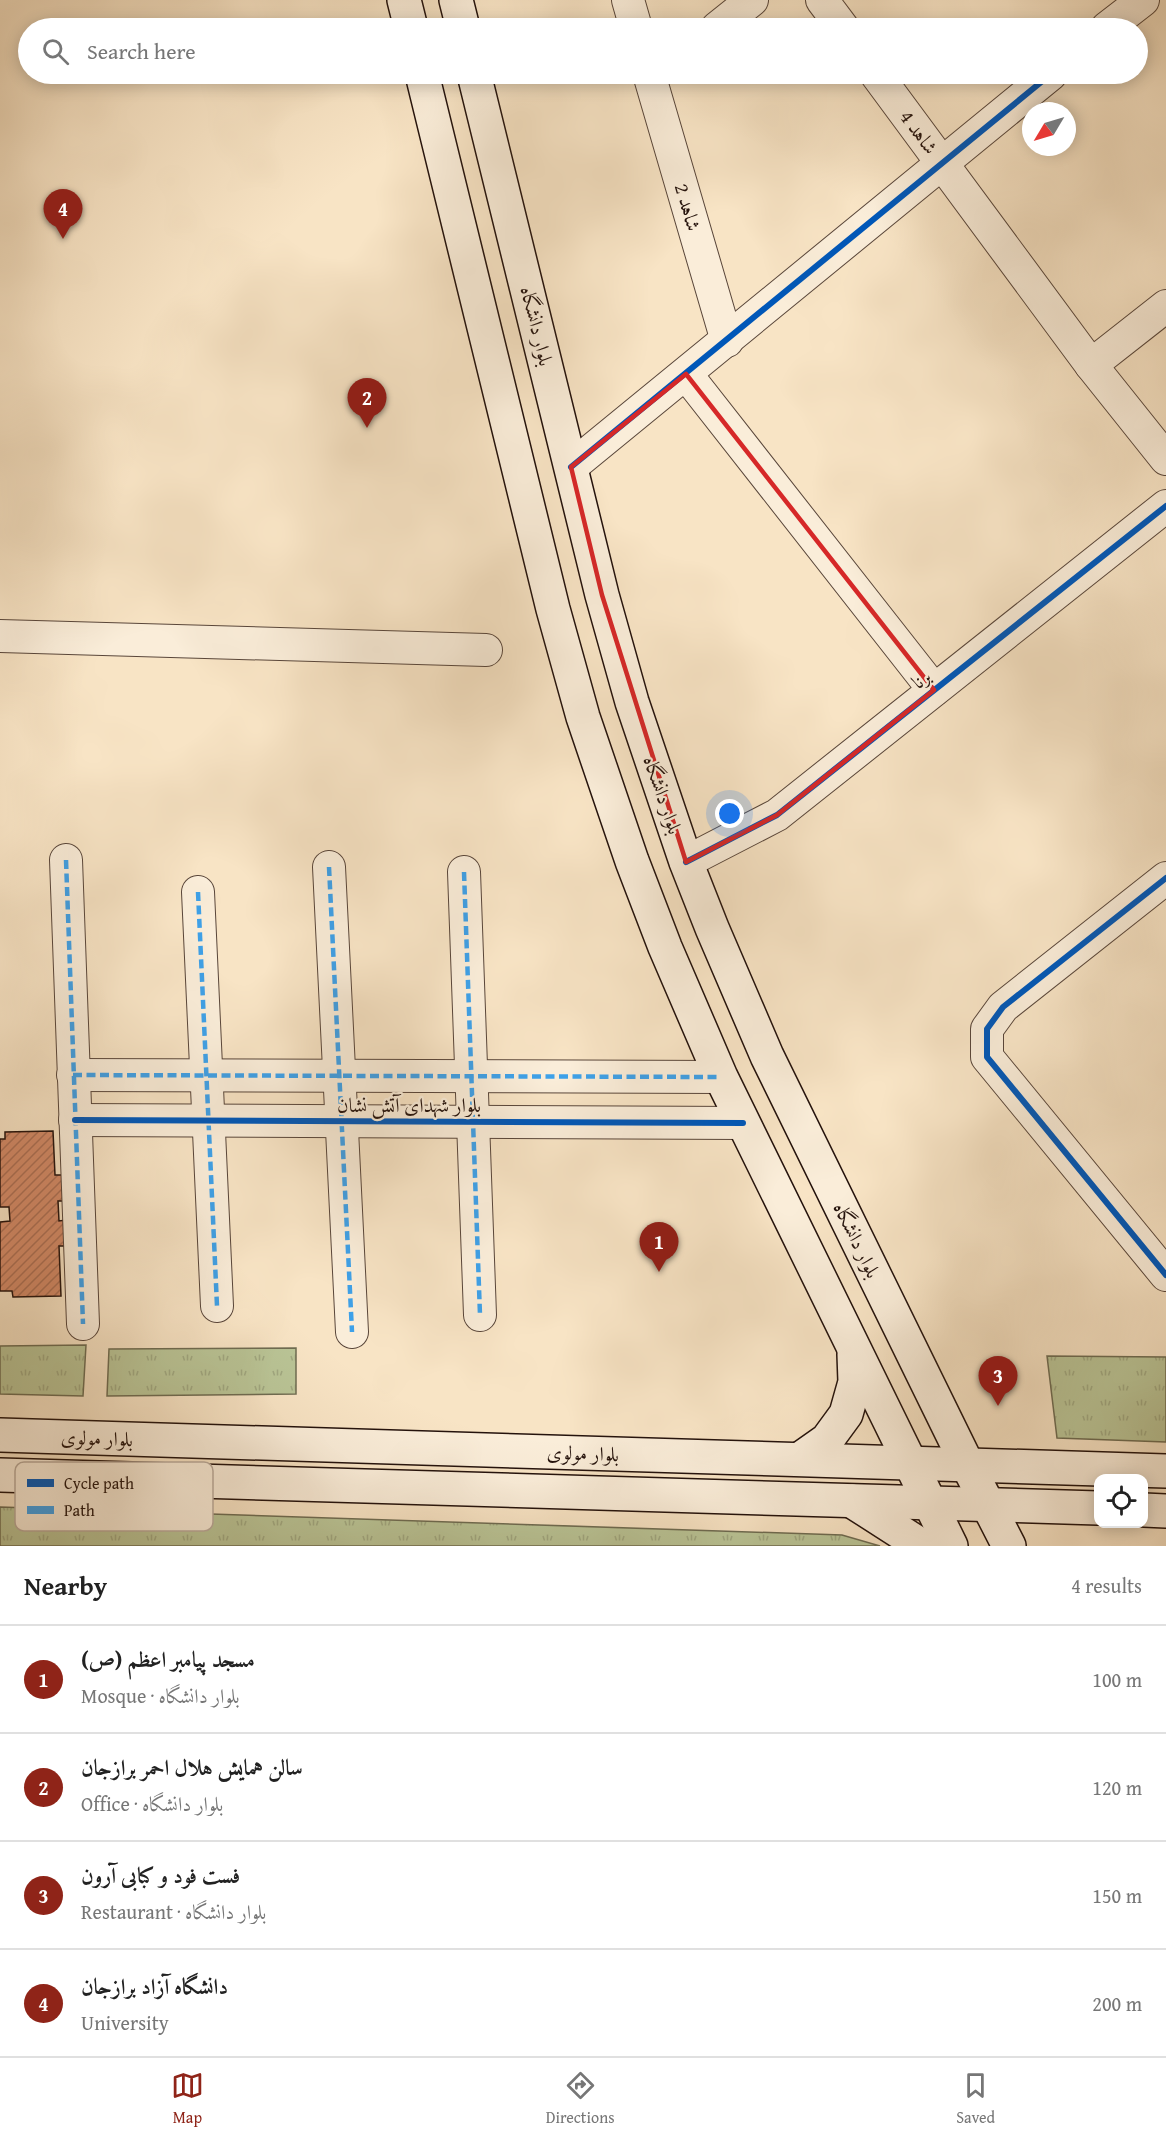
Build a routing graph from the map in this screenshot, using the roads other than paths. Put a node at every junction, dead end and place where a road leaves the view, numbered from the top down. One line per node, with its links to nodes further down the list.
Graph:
1 (404, 0): 7 (main road)
2 (456, 0): 8 (main road)
3 (628, 0): 9 (street)
4 (752, 0): 10 (street)
5 (822, 0): 11 (street)
6 (1143, 0): 12 (street)
7 (408, 18)
8 (460, 18)
9 (633, 18)
10 (730, 18)
11 (836, 18)
12 (1120, 18)
13 (424, 84): 30 (main road)
14 (476, 84): 24 (main road, بلوار دانشگاه)
15 (657, 84): 20 (street, شاهد 2)
16 (883, 84): 18 (street, شاهد 4)
17 (1038, 84): 18 (street)
18 (941, 162): 20 (street); 21 (street, شاهد 4)
19 (1166, 306): 21 (street)
20 (727, 341): 22 (street)
21 (1091, 365): 23 (street, شاهد 4)
22 (686, 374): 24 (street); 28 (street)
23 (1166, 459)
24 (571, 466): 31 (main road, بلوار دانشگاه)
25 (1166, 507): 28 (street, برنا)
26 (0, 636): 27 (street)
27 (486, 650)
28 (934, 690): 31 (street, برنا)
29 (66, 860): 36 (street)
30 (632, 861): 31 (main road); 40 (main road)
31 (686, 862): 55 (main road, بلوار دانشگاه)
32 (329, 867): 38 (street)
33 (464, 872): 39 (street)
34 (1163, 888): 46 (street)
35 (198, 892): 37 (street)
36 (74, 1075): 37 (street, بلوار شهدای آتش نشان); 41 (street)
37 (207, 1075): 38 (street, بلوار شهدای آتش نشان); 42 (street)
38 (339, 1076): 39 (street, بلوار شهدای آتش نشان); 43 (street)
39 (472, 1077): 40 (street, بلوار شهدای آتش نشان); 44 (street)
40 (721, 1077): 45 (main road)
41 (75, 1120): 42 (street, بلوار شهدای آتش نشان); 49 (street)
42 (209, 1121): 43 (street, بلوار شهدای آتش نشان); 47 (street)
43 (341, 1121): 44 (street, بلوار شهدای آتش نشان); 50 (street)
44 (473, 1122): 45 (street, بلوار شهدای آتش نشان); 48 (street)
45 (743, 1123): 51 (main road)
46 (1166, 1275)
47 (217, 1306)
48 (480, 1315)
49 (83, 1324)
50 (352, 1332)
51 (854, 1349): 53 (main road); 54 (main road)
52 (0, 1435): 53 (main road, بلوار مولوی)
53 (800, 1460): 54 (main road, بلوار مولوی)
54 (909, 1463): 55 (main road, بلوار مولوی); 61 (main road)
55 (967, 1464): 56 (main road, بلوار مولوی); 62 (main road, بلوار دانشگاه)
56 (1166, 1471)
57 (0, 1475): 58 (main road, بلوار مولوی)
58 (15, 1475)
59 (213, 1482): 60 (main road, بلوار مولوی)
60 (852, 1501): 61 (main road, بلوار مولوی); 66 (main road)
61 (929, 1503): 62 (main road, بلوار مولوی); 67 (main road)
62 (988, 1505): 63 (main road, بلوار مولوی); 68 (main road, بلوار دانشگاه)
63 (1094, 1509)
64 (1148, 1510): 65 (main road)
65 (1166, 1510)
66 (922, 1546)
67 (951, 1546)
68 (1009, 1546)

